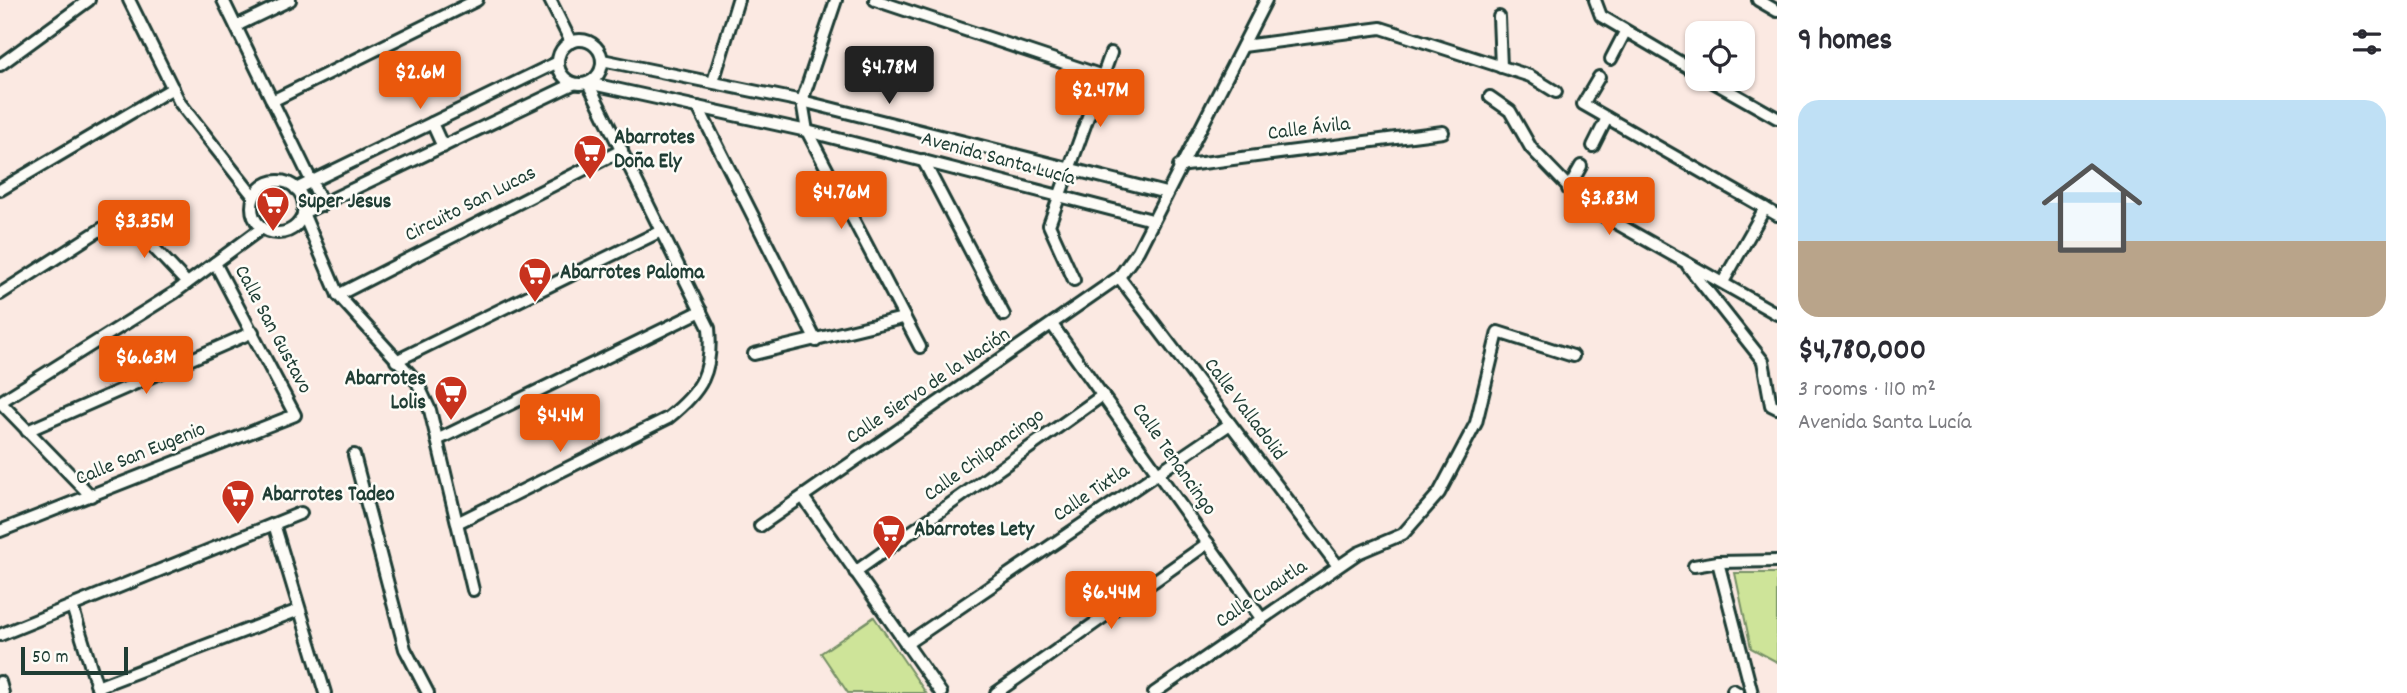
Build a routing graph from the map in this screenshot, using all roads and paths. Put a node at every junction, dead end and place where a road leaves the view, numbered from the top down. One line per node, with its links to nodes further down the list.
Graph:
1 (89, 0): 23 (street)
2 (129, 0): 31 (street)
3 (223, 0): 15 (street)
4 (290, 0): 15 (street)
5 (477, 0): 35 (street)
6 (550, 0): 17 (street)
7 (738, 0): 28 (street)
8 (836, 0): 36 (street)
9 (875, 0): 26 (street)
10 (1266, 0): 18 (street, Calle Siervo de la Nación)
11 (1595, 0): 16 (street)
12 (1758, 0): 13 (street)
13 (1777, 11)
14 (1499, 17): 25 (street)
15 (236, 26): 35 (street)
16 (1625, 32): 20 (street); 24 (street)
17 (571, 42): 21 (street); 22 (street)
18 (1243, 46): 25 (street); 47 (street, Calle Siervo de la Nación)
19 (1111, 52): 26 (street)
20 (1611, 58)
21 (602, 60): 28 (street, Avenida Santa Lucía); 29 (street)
22 (558, 62): 30 (street); 40 (street)
23 (0, 65)
24 (1685, 66)
25 (1501, 67): 33 (street)
26 (1103, 76): 49 (street)
27 (1600, 77): 38 (street)
28 (713, 82): 36 (street, Avenida Santa Lucía)
29 (588, 83): 30 (street); 37 (street, Avenida Santa Lucía); 45 (street)
30 (573, 84): 43 (street)
31 (173, 89): 53 (street); 56 (street)
32 (1729, 91): 39 (street)
33 (1556, 92)
34 (1490, 97): 52 (street)
35 (272, 101): 50 (street)
36 (802, 101): 41 (street); 49 (street, Avenida Santa Lucía)
37 (698, 107): 41 (street, Avenida Santa Lucía); 78 (street)
38 (1607, 118): 44 (street); 58 (street)
39 (1777, 118)
40 (432, 123): 43 (street); 50 (street)
41 (807, 131): 46 (street, Avenida Santa Lucía); 75 (street)
42 (1443, 132): 47 (street, Calle Ávila)
43 (443, 146): 57 (street)
44 (1593, 146)
45 (622, 150): 63 (street); 71 (street, Circuito San Lucas)
46 (923, 160): 55 (street, Avenida Santa Lucía); 74 (street)
47 (1179, 166): 54 (street, Calle Siervo de la Nación)
48 (1581, 166): 52 (street)
49 (1069, 168): 54 (street, Avenida Santa Lucía); 55 (street)
50 (312, 182): 51 (street); 57 (street)
51 (296, 189): 56 (street); 59 (street)
52 (1568, 189): 65 (street)
53 (0, 190)
54 (1166, 192): 61 (street, Calle Siervo de la Nación)
55 (1060, 196): 61 (street, Avenida Santa Lucía); 67 (street)
56 (254, 197): 62 (street)
57 (323, 205): 59 (street)
58 (1765, 208): 60 (street); 68 (street)
59 (303, 213): 62 (street); 71 (street)
60 (1777, 215)
61 (1152, 220): 66 (street, Calle Siervo de la Nación)
62 (262, 228): 64 (street)
63 (662, 231): 72 (street); 82 (street)
64 (215, 263): 69 (street); 77 (street, Calle San Gustavo)
65 (1686, 263): 68 (street); 85 (street)
66 (1119, 277): 76 (street, Calle Siervo de la Nación); 87 (street, Calle Valladolid)
67 (1074, 280)
68 (1723, 282): 73 (street)
69 (187, 283): 70 (street); 84 (street)
70 (0, 294)
71 (338, 295): 82 (street)
72 (701, 311): 89 (street); 95 (street)
73 (1777, 314)
74 (1003, 316)
75 (903, 318): 78 (street); 79 (street)
76 (1053, 326): 83 (street, Calle Tenancingo); 93 (street, Calle Siervo de la Nación)
77 (253, 332): 86 (street, Calle San Gustavo); 88 (street)
78 (816, 341): 80 (street)
79 (920, 347)
80 (754, 354)
81 (1573, 356): 102 (street, Calle Cuautla)
82 (396, 361): 89 (street)
83 (1103, 395): 91 (street, Calle Tenancingo); 104 (street, Calle Chilpancingo)
84 (0, 402): 88 (street)
85 (1777, 408)
86 (295, 415): 92 (street, Calle San Eugenio)
87 (1230, 424): 91 (street, Calle Tixtla); 102 (street, Calle Valladolid)
88 (27, 431): 92 (street)
89 (437, 440): 95 (street)
90 (354, 456): 115 (street)
91 (1158, 472): 99 (street, Calle Tenancingo); 110 (street, Calle Tixtla)
92 (91, 496): 98 (street, Calle San Eugenio)
93 (803, 497): 97 (street, Calle Siervo de la Nación); 104 (street)
94 (301, 513): 96 (street)
95 (457, 523): 105 (street)
96 (274, 524): 106 (street); 107 (street)
97 (760, 526)
98 (0, 531)
99 (1208, 543): 108 (street, Calle Tenancingo); 117 (street)
100 (1777, 561): 101 (street)
101 (1718, 562): 103 (street); 119 (street)
102 (1338, 566): 108 (street, Calle Cuautla)
103 (1694, 566)
104 (855, 572): 110 (street)
105 (473, 590)
106 (72, 606): 109 (street); 112 (street)
107 (299, 610): 112 (street); 114 (street)
108 (1261, 618): 118 (street, Calle Cuautla)
109 (0, 635)
110 (906, 644): 116 (street)
111 (0, 682): 113 (street)
112 (98, 690)
113 (4, 693)
114 (325, 693)
115 (428, 693)
116 (941, 693)
117 (996, 693)
118 (1154, 693)
119 (1752, 693)

